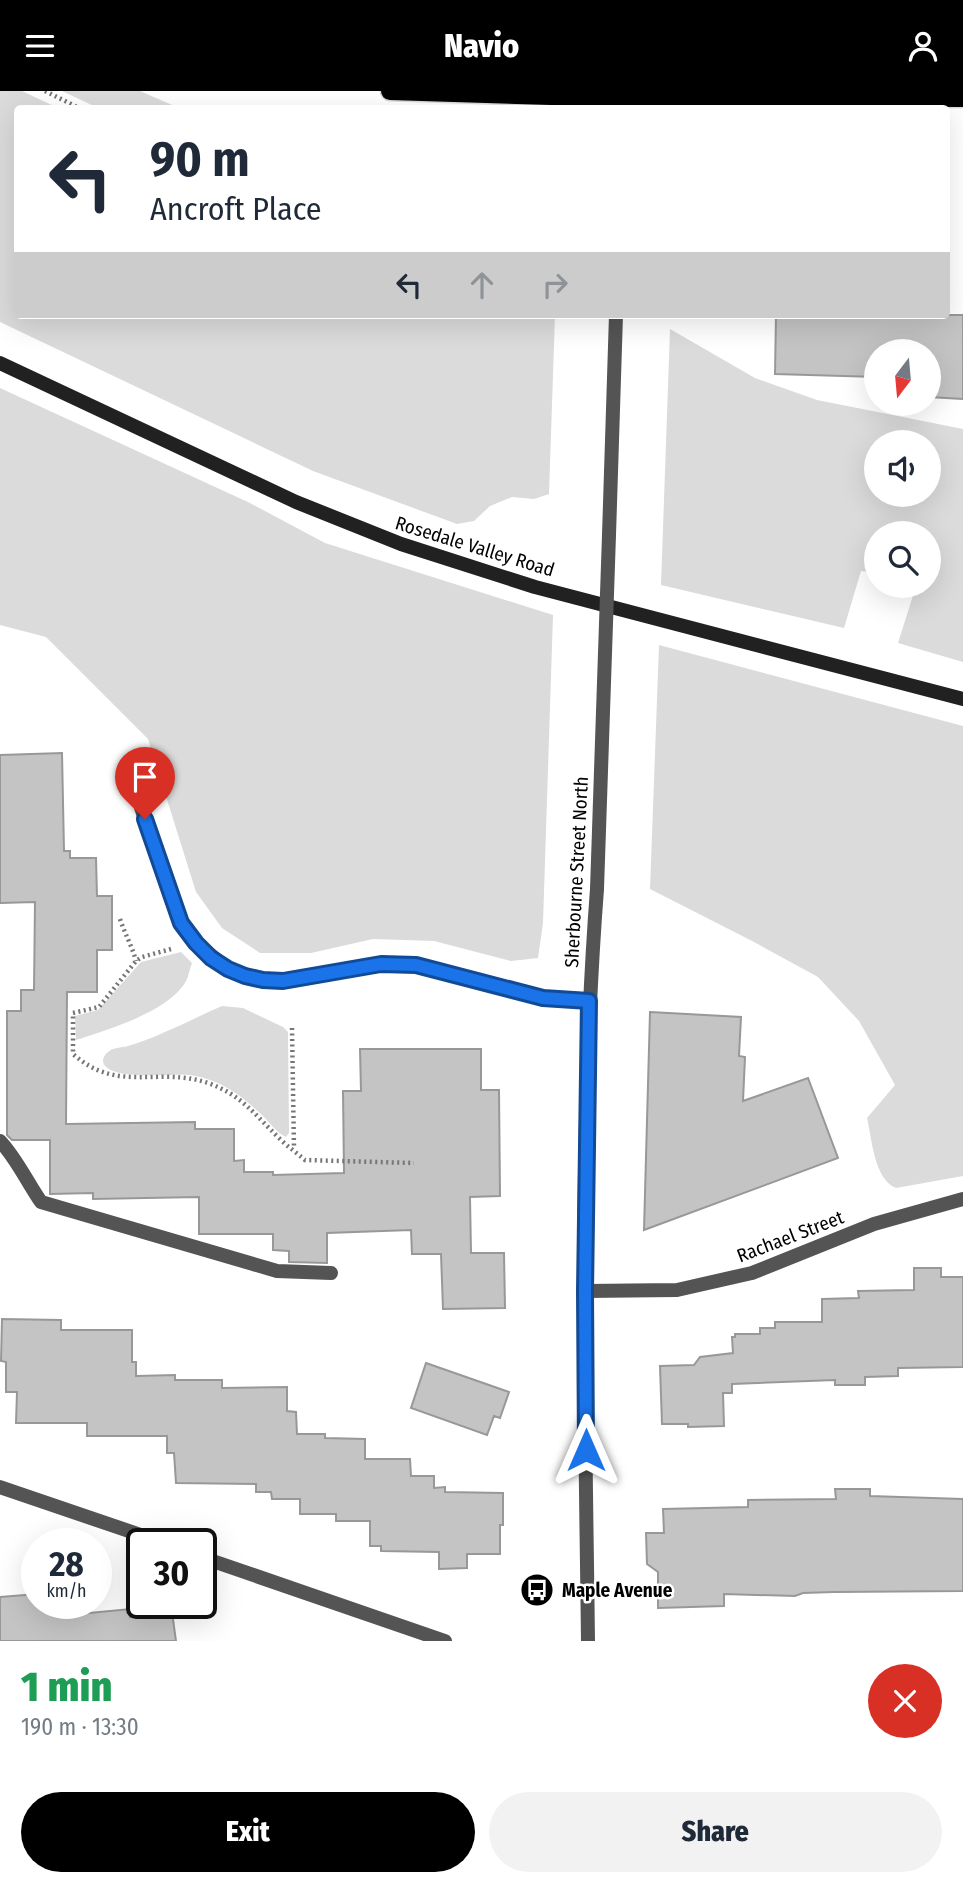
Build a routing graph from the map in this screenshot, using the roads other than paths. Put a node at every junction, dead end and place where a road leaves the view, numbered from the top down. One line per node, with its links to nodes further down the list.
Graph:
1 (390, 91): 3 (main road)
2 (963, 98): 3 (main road)
3 (618, 99)
4 (616, 321): 8 (street, Sherbourne Street North, bridge)
5 (0, 363): 6 (street, Rosedale Valley Road)
6 (963, 699)
7 (136, 793): 8 (street)
8 (589, 1001): 12 (street, Sherbourne Street North)
9 (0, 1141): 11 (street)
10 (963, 1199): 12 (street, Rachael Street)
11 (331, 1273)
12 (585, 1291): 17 (street, Sherbourne Street North)
13 (0, 1487): 14 (street)
14 (126, 1530)
15 (217, 1562): 16 (street)
16 (444, 1641)
17 (588, 1641)

